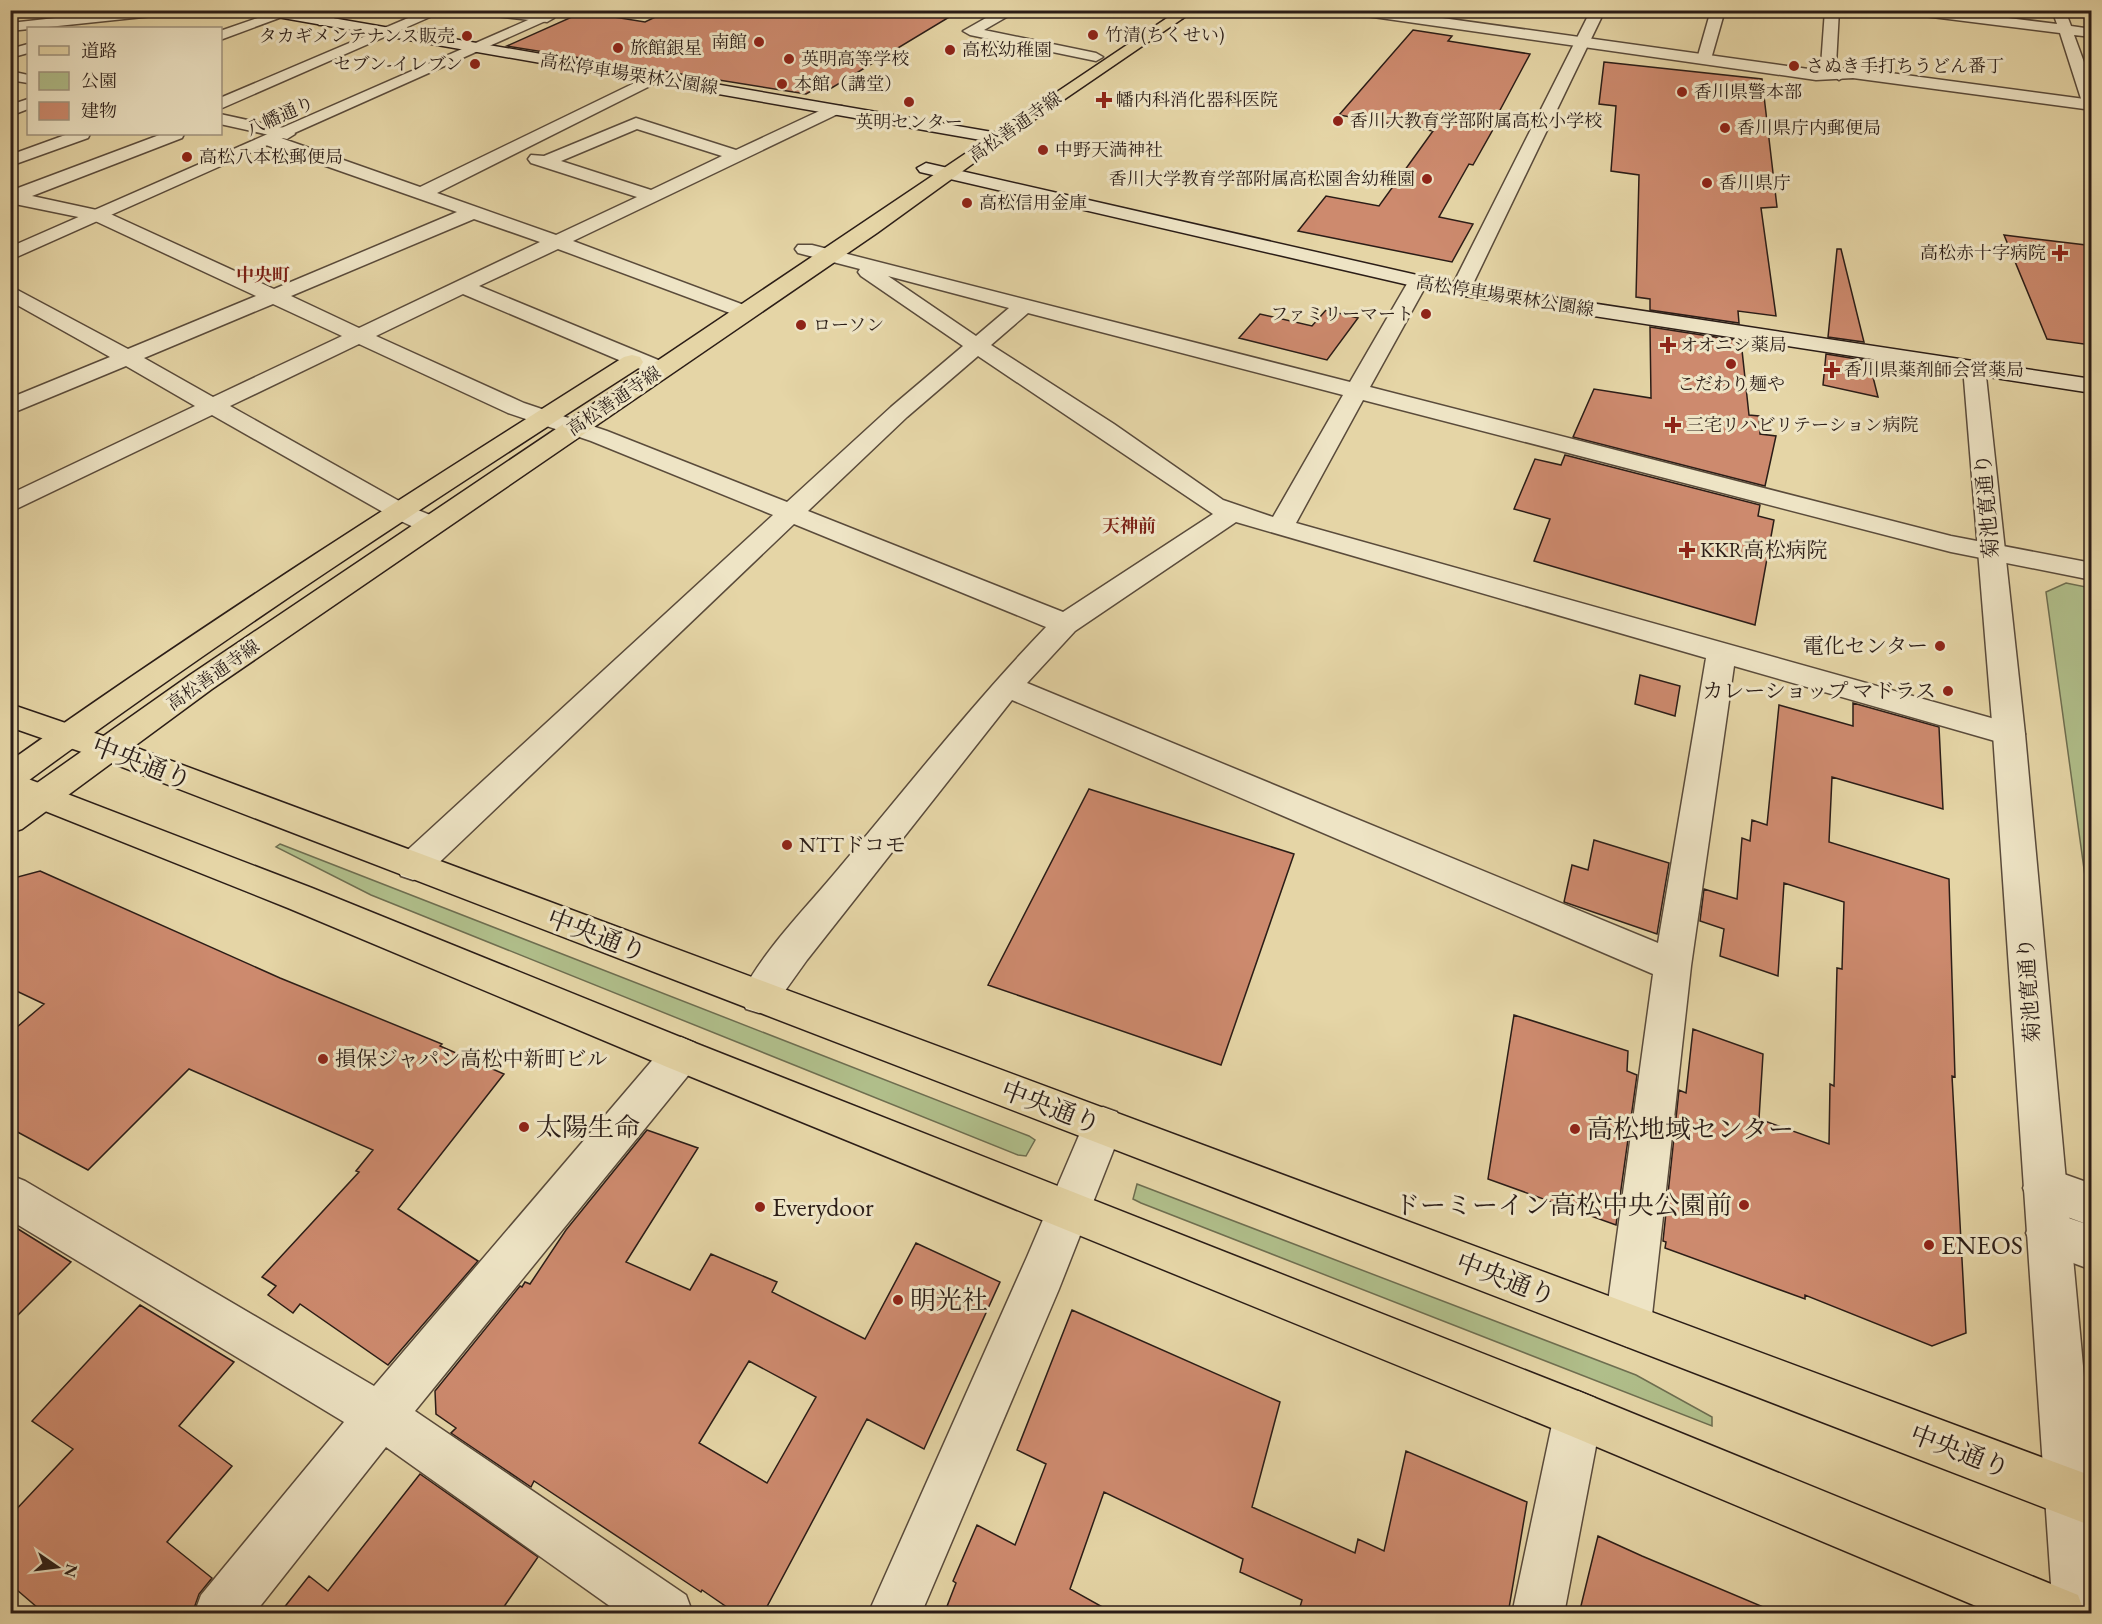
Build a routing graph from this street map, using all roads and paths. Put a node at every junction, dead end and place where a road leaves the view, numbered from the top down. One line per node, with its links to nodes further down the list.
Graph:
1 (142, 10): 18 (street)
2 (172, 10): 18 (street)
3 (260, 10): 17 (street, 高松停車場栗林公園線)
4 (440, 10): 26 (street)
5 (479, 10): 20 (street)
6 (564, 10): 20 (street, 八幡通り)
7 (1164, 10): 33 (main road, 高松善通寺線)
8 (1189, 10): 49 (main road, 高松善通寺線)
9 (1352, 10): 29 (street)
10 (1598, 10): 29 (street)
11 (1718, 10): 34 (street)
12 (1832, 10): 36 (street)
13 (1908, 10): 16 (street)
14 (2059, 10): 24 (street)
15 (1010, 11): 33 (street)
16 (1947, 13): 24 (street)
17 (283, 14): 19 (street, 高松停車場栗林公園線); 27 (street)
18 (124, 16): 21 (street); 22 (street)
19 (329, 16): 23 (street, 高松停車場栗林公園線)
20 (547, 18): 31 (street, 八幡通り)
21 (10, 27)
22 (91, 27)
23 (356, 28): 26 (street, 高松停車場栗林公園線); 28 (street)
24 (2064, 30): 25 (street); 41 (street)
25 (2091, 33)
26 (389, 34): 31 (street, 高松停車場栗林公園線); 39 (street)
27 (222, 35)
28 (329, 39)
29 (1583, 42): 34 (street); 67 (street)
30 (27, 48): 32 (street)
31 (478, 49): 37 (street, 高松停車場栗林公園線); 48 (street, 八幡通り)
32 (10, 54)
33 (1096, 57): 45 (main road, 高松善通寺線)
34 (1704, 59): 36 (street)
35 (10, 75): 38 (street)
36 (1839, 75): 41 (street)
37 (655, 78): 42 (street, 高松停車場栗林公園線); 50 (street)
38 (27, 79)
39 (222, 103)
40 (27, 104): 43 (street)
41 (2091, 106)
42 (836, 109): 45 (street, 高松停車場栗林公園線); 51 (street)
43 (10, 111)
44 (222, 120): 48 (street)
45 (977, 133): 49 (street, 高松停車場栗林公園線); 54 (main road, 高松善通寺線)
46 (79, 135): 52 (street)
47 (173, 135): 59 (street)
48 (280, 138): 57 (street); 61 (street, 八幡通り)
49 (998, 138): 55 (main road, 高松善通寺線)
50 (507, 149): 53 (street); 57 (street)
51 (735, 155): 53 (street); 58 (street)
52 (10, 161)
53 (546, 161): 58 (street)
54 (926, 168): 55 (street, 高松停車場栗林公園線); 56 (main road, 高松善通寺線)
55 (950, 173): 63 (main road, 高松善通寺線); 65 (street, 高松停車場栗林公園線)
56 (909, 179)
57 (423, 193): 60 (street)
58 (650, 195): 62 (street)
59 (11, 197): 61 (street)
60 (474, 212): 62 (street); 69 (street)
61 (99, 216): 64 (street, 八幡通り); 69 (street)
62 (558, 242): 66 (street); 71 (street)
63 (828, 251): 70 (street); 71 (main road, 高松善通寺線); 73 (street)
64 (10, 254)
65 (1418, 282): 67 (street, 高松停車場栗林公園線); 79 (street)
66 (464, 287): 72 (street); 75 (street)
67 (1460, 290): 76 (street, 高松停車場栗林公園線)
68 (10, 292): 74 (street)
69 (270, 296): 72 (street); 74 (street)
70 (1024, 306): 73 (street); 79 (street)
71 (734, 308): 75 (main road, 高松善通寺線); 77 (main road, 高松善通寺線)
72 (360, 335): 80 (street); 82 (street)
73 (976, 346): 86 (street); 87 (street)
74 (127, 358): 80 (street); 81 (street)
75 (636, 359): 77 (street); 82 (main road, 高松善通寺線)
76 (1974, 368): 78 (street, 高松停車場栗林公園線); 90 (street, 菊池寛通り)
77 (660, 369): 83 (main road, 高松善通寺線)
78 (2091, 386)
79 (1357, 391): 89 (street); 90 (street)
80 (210, 406): 84 (street); 85 (street)
81 (10, 407)
82 (546, 417): 83 (street); 85 (main road, 高松善通寺線)
83 (574, 428): 86 (street); 88 (main road, 高松善通寺線)
84 (10, 504)
85 (399, 511): 88 (street); 97 (main road, 高松善通寺線)
86 (792, 512): 92 (street); 100 (street)
87 (1232, 513): 89 (street); 92 (street)
88 (431, 525): 98 (main road, 高松善通寺線)
89 (1280, 528): 93 (street)
90 (1991, 553): 91 (street); 96 (street, 菊池寛通り)
91 (2091, 572)
92 (1065, 624): 94 (street)
93 (1721, 653): 96 (street); 101 (street)
94 (1006, 686): 101 (street); 102 (street)
95 (10, 715): 97 (main road, 中央通り)
96 (2009, 734): 105 (street, 菊池寛通り)
97 (69, 735): 98 (main road, 中央通り); 99 (main road, 高松善通寺線)
98 (107, 749): 99 (main road, 高松善通寺線); 100 (main road, 中央通り)
99 (19, 795): 103 (main road)
100 (413, 866): 102 (main road, 中央通り)
101 (1673, 966): 111 (street)
102 (759, 996): 104 (main road, 中央通り)
103 (681, 1055): 108 (main road); 113 (street)
104 (1103, 1126): 108 (street); 111 (main road, 中央通り)
105 (2044, 1188): 107 (street); 109 (street, 菊池寛通り)
106 (10, 1196): 113 (street)
107 (2091, 1205)
108 (1068, 1211): 112 (main road); 117 (street)
109 (2048, 1233): 110 (street); 114 (street, 菊池寛通り)
110 (2091, 1248)
111 (1628, 1324): 114 (main road, 中央通り)
112 (1578, 1415): 118 (street); 119 (main road)
113 (380, 1416): 115 (street); 116 (street)
114 (2080, 1497): 120 (street, 菊池寛通り)
115 (220, 1614)
116 (668, 1614)
117 (894, 1614)
118 (1538, 1614)
119 (2059, 1614)
120 (2079, 1614)

